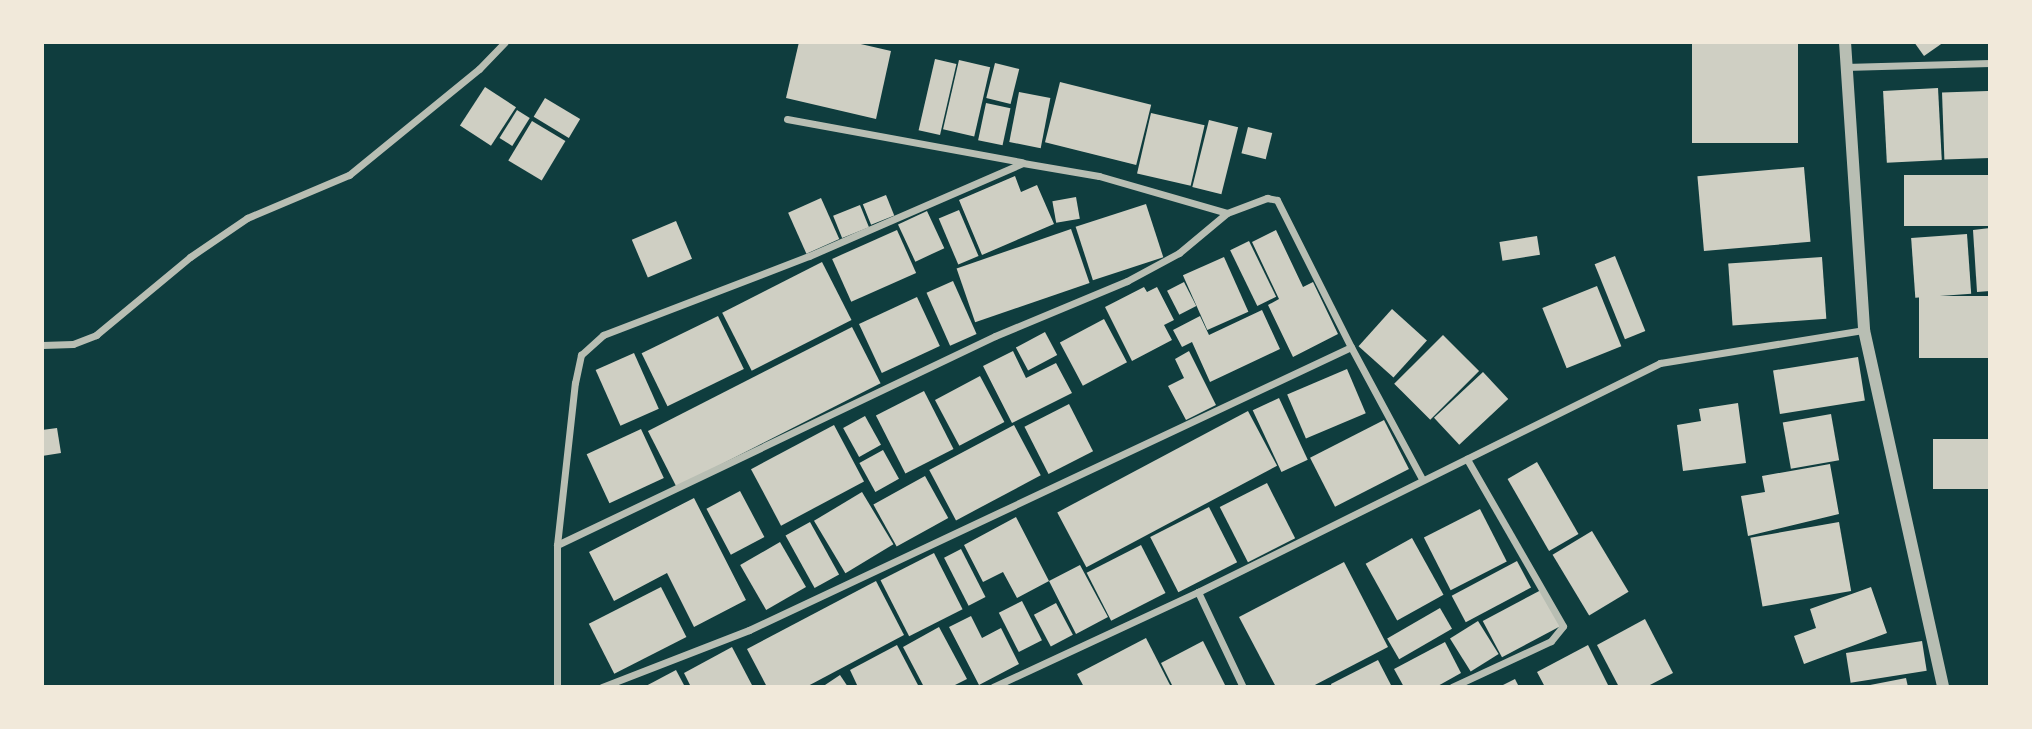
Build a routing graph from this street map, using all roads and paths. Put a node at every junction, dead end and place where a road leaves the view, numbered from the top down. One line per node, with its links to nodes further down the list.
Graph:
1 (505, 42): 9 (street)
2 (1844, 42): 4 (street)
3 (1990, 63): 4 (street)
4 (1844, 66): 8 (street)
5 (787, 119): 6 (street)
6 (1023, 163): 7 (street); 13 (street)
7 (1227, 213): 10 (street); 13 (street)
8 (1864, 331): 11 (street); 20 (street)
9 (42, 345)
10 (1351, 347): 12 (street); 16 (street)
11 (1466, 459): 12 (street); 19 (street)
12 (1422, 479): 14 (street)
13 (557, 545): 15 (street)
14 (1198, 592): 17 (street); 18 (street)
15 (556, 687)
16 (602, 687)
17 (993, 687)
18 (1243, 687)
19 (1452, 687)
20 (1943, 687)

